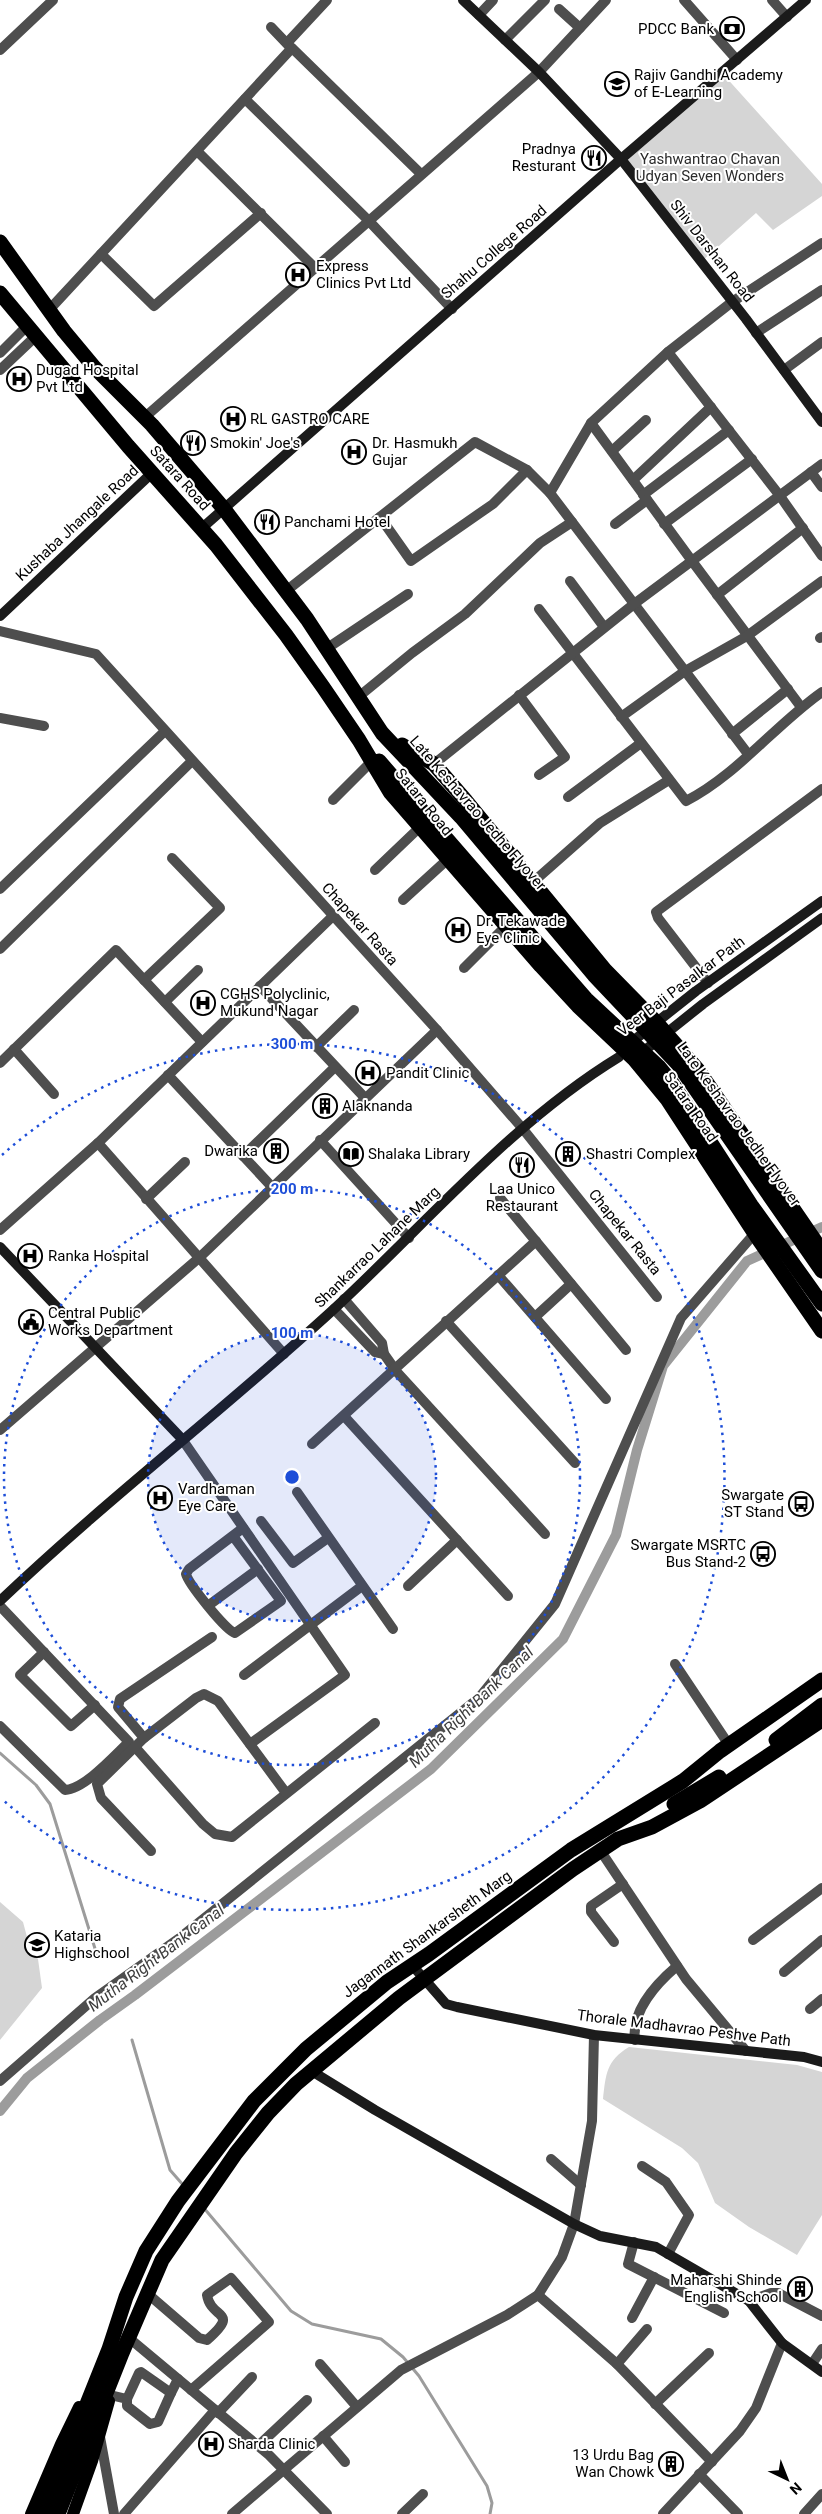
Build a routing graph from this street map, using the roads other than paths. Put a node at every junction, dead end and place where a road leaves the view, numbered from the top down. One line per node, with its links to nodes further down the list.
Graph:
1 (53, 0): 17 (street)
2 (327, 0): 16 (street)
3 (463, 0): 11 (street, Shiv Darshan Road)
4 (493, 0): 11 (street)
5 (545, 0): 15 (street)
6 (606, 0): 14 (street)
7 (684, 0): 18 (street)
8 (772, 0): 12 (street)
9 (806, 0): 12 (street, Shahu College Road)
10 (559, 9): 14 (street)
11 (479, 15): 15 (street, Shiv Darshan Road)
12 (787, 16): 18 (street, Shahu College Road)
13 (271, 27): 16 (street)
14 (580, 28): 19 (street)
15 (505, 40): 19 (street, Shiv Darshan Road)
16 (290, 46): 20 (street); 23 (street)
17 (0, 50)
18 (737, 60): 22 (street, Shahu College Road)
19 (539, 72): 22 (street, Shiv Darshan Road); 23 (street)
20 (245, 99): 21 (street); 25 (street)
21 (197, 151): 24 (street); 28 (street)
22 (621, 159): 32 (street, Shiv Darshan Road); 33 (street, Shahu College Road)
23 (421, 174): 25 (street)
24 (261, 213): 28 (street); 29 (street)
25 (368, 220): 29 (street); 33 (street)
26 (0, 242): 34 (highway, Satara Road)
27 (822, 243): 32 (street)
28 (101, 254): 34 (street)
29 (314, 267): 44 (street)
30 (822, 290): 36 (street)
31 (0, 293): 35 (highway, Satara Road)
32 (732, 302): 36 (street, Shiv Darshan Road); 38 (street)
33 (452, 308): 60 (street, Shahu College Road)
34 (49, 310): 44 (highway, Satara Road)
35 (32, 331): 39 (street); 40 (street); 53 (highway, Satara Road)
36 (756, 333): 41 (street, Shiv Darshan Road)
37 (822, 342): 41 (street)
38 (668, 352): 42 (street); 47 (street)
39 (0, 353)
40 (0, 370)
41 (784, 370): 43 (street, Shiv Darshan Road)
42 (711, 407): 48 (street); 55 (street)
43 (818, 410): 46 (street, Shiv Darshan Road)
44 (145, 417): 60 (highway, Satara Road)
45 (646, 420): 49 (street)
46 (822, 422)
47 (591, 423): 49 (street); 57 (street)
48 (729, 430): 50 (street); 59 (street)
49 (612, 451): 55 (street)
50 (752, 459): 58 (street); 64 (street)
51 (822, 464): 54 (street)
52 (528, 470): 57 (street); 61 (street); 61 (street)
53 (152, 472): 65 (highway, Satara Road); 76 (street, Kushaba Jhangale Road)
54 (811, 472): 56 (street); 58 (street)
55 (633, 480): 59 (street)
56 (822, 487)
57 (550, 493): 62 (street)
58 (780, 496): 66 (street); 68 (street)
59 (645, 497): 63 (street); 64 (street)
60 (224, 509): 65 (street, Shahu College Road); 71 (highway, Satara Road)
61 (380, 517): 71 (street)
62 (572, 522): 74 (street); 86 (street)
63 (615, 524)
64 (664, 524): 68 (street)
65 (202, 528): 94 (highway, Satara Road)
66 (803, 528): 67 (street); 73 (street)
67 (822, 556)
68 (692, 561): 73 (street); 74 (street)
69 (570, 581): 77 (street)
70 (822, 581): 79 (street)
71 (286, 591): 80 (highway, Satara Road)
72 (408, 594): 80 (street)
73 (717, 595): 79 (street)
74 (634, 604): 77 (street); 82 (street)
75 (539, 609): 81 (street)
76 (0, 616)
77 (604, 627): 81 (street)
78 (0, 631): 91 (street, Chapekar Rasta)
79 (747, 636): 82 (street); 83 (street)
80 (326, 649): 86 (highway, Satara Road)
81 (572, 652): 85 (street); 88 (street)
82 (685, 671): 88 (street); 93 (street)
83 (788, 689): 87 (street); 93 (street)
84 (822, 692): 87 (street)
85 (519, 695): 99 (street); 100 (street)
86 (358, 698): 92 (highway, Satara Road)
87 (801, 707): 96 (street)
88 (621, 717): 95 (street)
89 (0, 718): 90 (street)
90 (44, 726)
91 (165, 731): 97 (street, Chapekar Rasta); 110 (street)
92 (382, 733): 99 (highway, Satara Road); 150 (highway, Late Keshavrao Jedhe Flyover)
93 (732, 734): 96 (street)
94 (359, 740): 98 (highway, Satara Road); 155 (highway)
95 (641, 743): 101 (street); 103 (street)
96 (748, 754): 101 (street)
97 (192, 761): 113 (street, Chapekar Rasta); 116 (street)
98 (372, 761): 104 (street); 105 (highway, Satara Road)
99 (434, 764): 109 (highway, Satara Road)
100 (539, 775)
101 (669, 780): 109 (street)
102 (822, 789): 120 (street)
103 (568, 797)
104 (333, 800)
105 (420, 827): 107 (highway, Satara Road); 108 (street)
106 (172, 858): 119 (street)
107 (448, 859): 111 (street); 115 (highway, Satara Road)
108 (375, 870)
109 (532, 883): 124 (highway, Satara Road)
110 (0, 889)
111 (403, 900)
112 (822, 901): 120 (street, Veer Baji Pasalkar Path)
113 (333, 916): 121 (street); 125 (street, Chapekar Rasta)
114 (822, 918): 124 (street, Veer Baji Pasalkar Path)
115 (506, 926): 117 (street); 129 (highway, Satara Road)
116 (0, 949)
117 (464, 968)
118 (198, 970): 122 (street)
119 (144, 980): 122 (street); 128 (street)
120 (708, 983): 124 (street, Veer Baji Pasalkar Path)
121 (260, 986): 126 (street); 127 (street)
122 (165, 1002): 126 (street)
123 (354, 1010): 127 (street)
124 (661, 1027): 129 (street, Veer Baji Pasalkar Path); 129 (street, Veer Baji Pasalkar Path); 148 (highway, Satara Road)
125 (437, 1030): 134 (street); 135 (street, Chapekar Rasta)
126 (202, 1042): 132 (street)
127 (316, 1047): 131 (street)
128 (14, 1049): 130 (street); 133 (street)
129 (625, 1055): 135 (street, Shankarrao Lahane Marg); 144 (highway, Satara Road)
130 (0, 1062)
131 (335, 1067): 134 (street); 138 (street)
132 (168, 1075): 137 (street); 138 (street)
133 (54, 1094)
134 (365, 1098): 136 (street)
135 (523, 1129): 145 (street, Shankarrao Lahane Marg); 153 (street, Chapekar Rasta)
136 (320, 1140): 140 (street); 145 (street)
137 (98, 1144): 142 (street); 143 (street)
138 (244, 1156): 140 (street)
139 (185, 1162): 142 (street)
140 (272, 1187): 149 (street)
141 (500, 1198): 146 (street)
142 (146, 1199): 149 (street)
143 (0, 1230)
144 (756, 1235): 159 (highway, Satara Road); 223 (street)
145 (409, 1238): 154 (street, Shankarrao Lahane Marg)
146 (536, 1241): 151 (street); 152 (street)
147 (0, 1247): 160 (street)
148 (820, 1249)
149 (200, 1257): 160 (street); 162 (street)
150 (822, 1271)
151 (498, 1275): 157 (street); 158 (street)
152 (571, 1284): 157 (street); 161 (street)
153 (657, 1297)
154 (344, 1299): 156 (street, Shankarrao Lahane Marg); 163 (street)
155 (822, 1304)
156 (334, 1309): 162 (street, Shankarrao Lahane Marg); 163 (street)
157 (534, 1317): 165 (street)
158 (446, 1321): 164 (street); 170 (street)
159 (822, 1331)
160 (95, 1348): 167 (street); 168 (street)
161 (626, 1350)
162 (284, 1354): 168 (street, Shankarrao Lahane Marg)
163 (384, 1354): 164 (street)
164 (396, 1371): 166 (street); 174 (street)
165 (606, 1399)
166 (344, 1416): 169 (street); 177 (street)
167 (0, 1430)
168 (182, 1439): 173 (street); 182 (street, Shankarrao Lahane Marg)
169 (312, 1444)
170 (574, 1463)
171 (297, 1492): 176 (street)
172 (261, 1521): 176 (street)
173 (242, 1528): 175 (street); 185 (street)
174 (544, 1534)
175 (232, 1536): 178 (street); 183 (street)
176 (328, 1538): 179 (street)
177 (457, 1540): 180 (street); 181 (street)
178 (258, 1569): 183 (street); 183 (street)
179 (362, 1586): 185 (street); 186 (street)
180 (408, 1586)
181 (508, 1596)
182 (0, 1601)
183 (209, 1605)
184 (0, 1606): 188 (street)
185 (311, 1626): 190 (street); 199 (street)
186 (393, 1629)
187 (212, 1637): 198 (street)
188 (44, 1652): 193 (street); 193 (street)
189 (675, 1664): 200 (street)
190 (244, 1675)
191 (822, 1680): 200 (highway, Jagannath Shankarsheth Marg)
192 (822, 1691): 202 (highway)
193 (95, 1705): 197 (street)
194 (822, 1705): 204 (highway)
195 (822, 1720): 204 (highway, Jagannath Shankarsheth Marg)
196 (375, 1723): 203 (street)
197 (0, 1726)
198 (144, 1738): 199 (street); 201 (street)
199 (250, 1744): 203 (street)
200 (729, 1745): 202 (highway, Jagannath Shankarsheth Marg)
201 (135, 1747): 203 (street); 206 (street)
202 (683, 1781): 212 (highway, Jagannath Shankarsheth Marg)
203 (286, 1793)
204 (618, 1839): 205 (highway, Jagannath Shankarsheth Marg)
205 (600, 1850): 207 (street); 215 (highway, Jagannath Shankarsheth Marg)
206 (151, 1851)
207 (622, 1884): 211 (street); 213 (street)
208 (822, 1888): 209 (street)
209 (753, 1940)
210 (822, 1940): 214 (street)
211 (614, 1942)
212 (412, 1965): 215 (street, Thorale Madhavrao Peshve Path); 241 (highway, Jagannath Shankarsheth Marg)
213 (677, 1966): 219 (street); 220 (street)
214 (784, 1972)
215 (423, 1981): 218 (street, Thorale Madhavrao Peshve Path); 222 (highway, Jagannath Shankarsheth Marg)
216 (822, 1999): 217 (street)
217 (810, 2009)
218 (594, 2035): 219 (street, Thorale Madhavrao Peshve Path); 226 (street)
219 (636, 2040): 220 (street, Thorale Madhavrao Peshve Path)
220 (746, 2051): 221 (street, Thorale Madhavrao Peshve Path)
221 (822, 2062)
222 (310, 2070): 227 (street); 231 (highway, Jagannath Shankarsheth Marg)
223 (0, 2081)
224 (552, 2160): 226 (street)
225 (642, 2166): 229 (street)
226 (581, 2185): 227 (street)
227 (574, 2224): 228 (street); 232 (street)
228 (634, 2242): 229 (street); 230 (street)
229 (668, 2254): 233 (street)
230 (654, 2277): 234 (street); 236 (street)
231 (148, 2294): 238 (highway, Jagannath Shankarsheth Marg); 249 (street)
232 (538, 2295): 244 (street); 255 (street)
233 (749, 2300): 235 (street); 239 (street)
234 (724, 2313)
235 (822, 2316)
236 (632, 2318)
237 (647, 2329): 244 (street)
238 (129, 2338): 241 (highway, Jagannath Shankarsheth Marg); 248 (street)
239 (782, 2343): 245 (street); 261 (street)
240 (822, 2349): 245 (street)
241 (115, 2351): 251 (main road, Jagannath Shankarsheth Marg); 258 (highway, Jagannath Shankarsheth Marg); 267 (main road, Jagannath Shankarsheth Marg)
242 (709, 2353): 254 (street)
243 (320, 2364): 255 (street)
244 (617, 2364): 254 (street)
245 (812, 2364): 246 (street)
246 (822, 2372)
247 (252, 2377): 256 (street)
248 (178, 2379): 249 (street); 250 (street)
249 (192, 2390): 256 (street)
250 (171, 2393): 252 (street); 252 (street)
251 (110, 2395): 252 (street); 258 (main road, Jagannath Shankarsheth Marg)
252 (127, 2399)
253 (307, 2400): 259 (street)
254 (655, 2404): 261 (street)
255 (358, 2407): 257 (street)
256 (216, 2411): 259 (street); 272 (street)
257 (323, 2436): 260 (street); 262 (street)
258 (87, 2438): 268 (highway); 269 (highway); 270 (main road, Jagannath Shankarsheth Marg); 271 (street)
259 (258, 2446): 262 (street)
260 (346, 2462)
261 (712, 2462): 263 (street)
262 (283, 2469): 273 (street); 274 (street)
263 (699, 2474): 275 (street); 276 (street)
264 (424, 2494): 266 (street)
265 (822, 2494): 277 (street)
266 (405, 2513)
267 (31, 2514)
268 (43, 2514)
269 (58, 2514)
270 (74, 2514)
271 (114, 2514)
272 (124, 2514)
273 (232, 2514)
274 (327, 2514)
275 (663, 2514)
276 (738, 2514)
277 (804, 2514)

